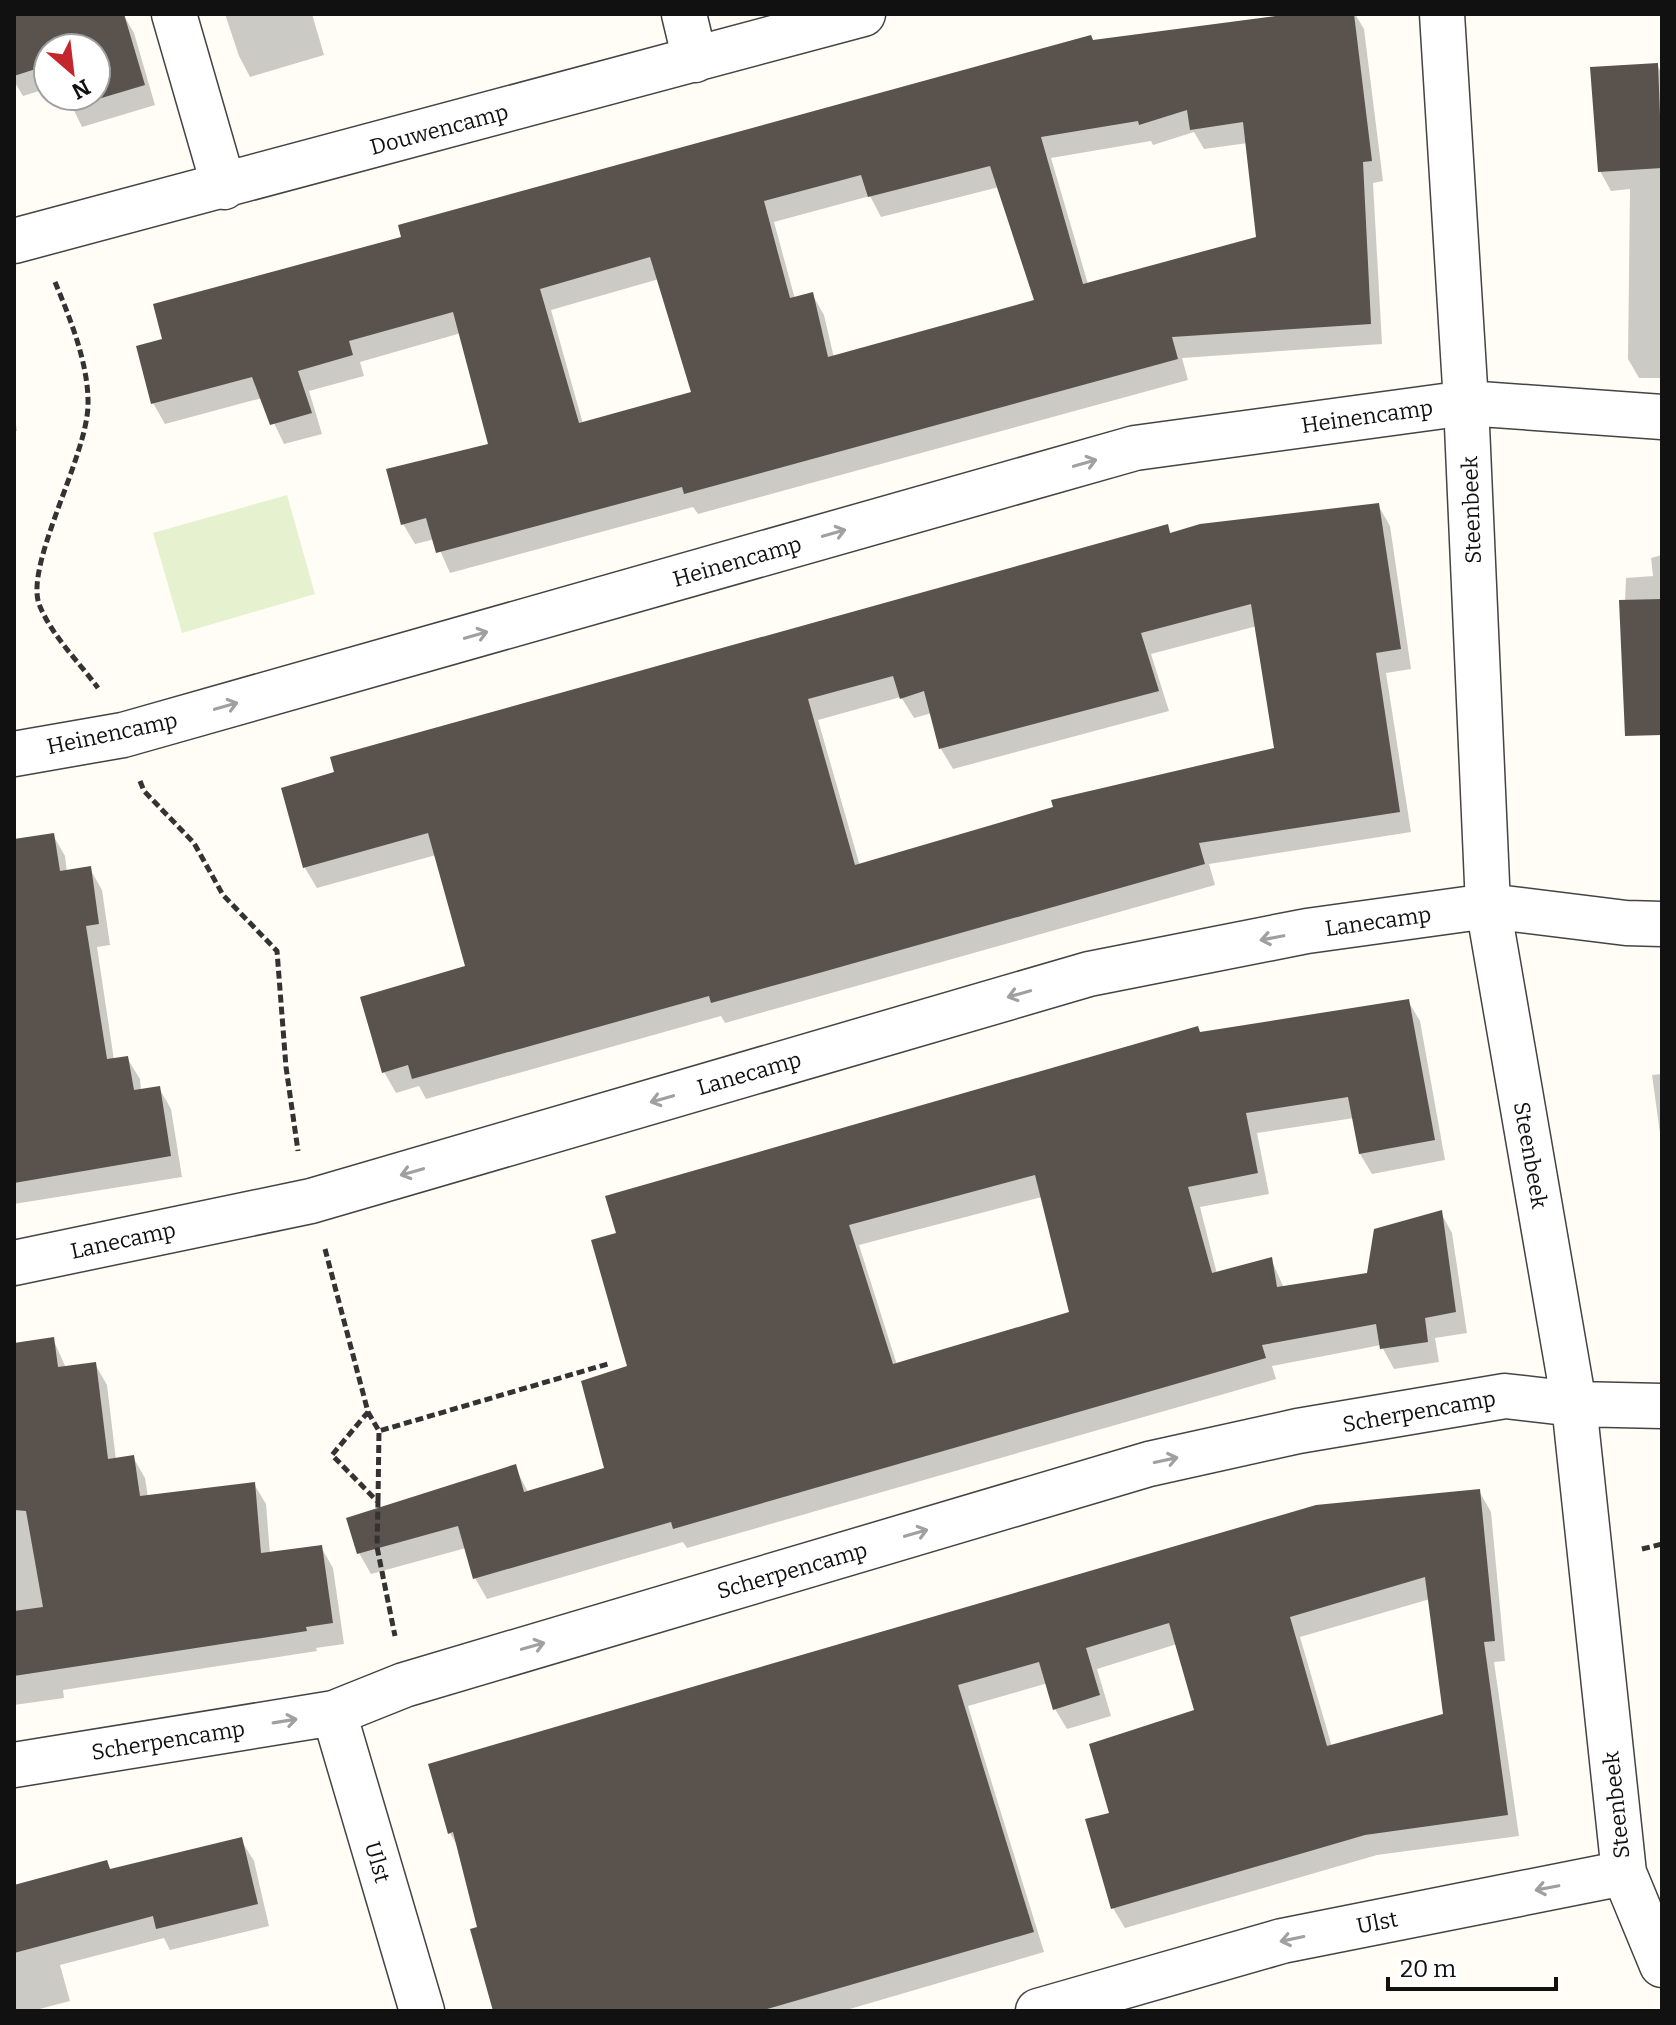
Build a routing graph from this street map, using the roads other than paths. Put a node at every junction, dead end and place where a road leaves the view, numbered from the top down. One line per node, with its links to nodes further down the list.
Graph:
1 (174, 14): 6 (street)
2 (684, 14): 5 (street)
3 (863, 14): 5 (street, Douwencamp)
4 (1442, 14): 8 (street, Steenbeek)
5 (695, 60): 6 (street, Douwencamp)
6 (224, 187): 7 (street, Douwencamp)
7 (27, 238)
8 (1466, 403): 9 (street); 10 (street, Heinencamp, one-way to 8); 11 (street, Steenbeek)
9 (1662, 417)
10 (14, 754)
11 (1488, 906): 12 (street); 13 (street, Lanecamp, one-way to 13); 14 (street, Steenbeek)
12 (1662, 924)
13 (14, 1263)
14 (1574, 1404): 15 (street); 16 (street, Scherpencamp, one-way to 14); 18 (street, Steenbeek)
15 (1662, 1406)
16 (334, 1713): 17 (street, Scherpencamp, one-way to 16); 20 (street, Ulst)
17 (14, 1765)
18 (1624, 1873): 19 (street); 21 (street, Ulst, one-way to 21)
19 (1662, 1965)
20 (422, 2011)
21 (1038, 2011)

